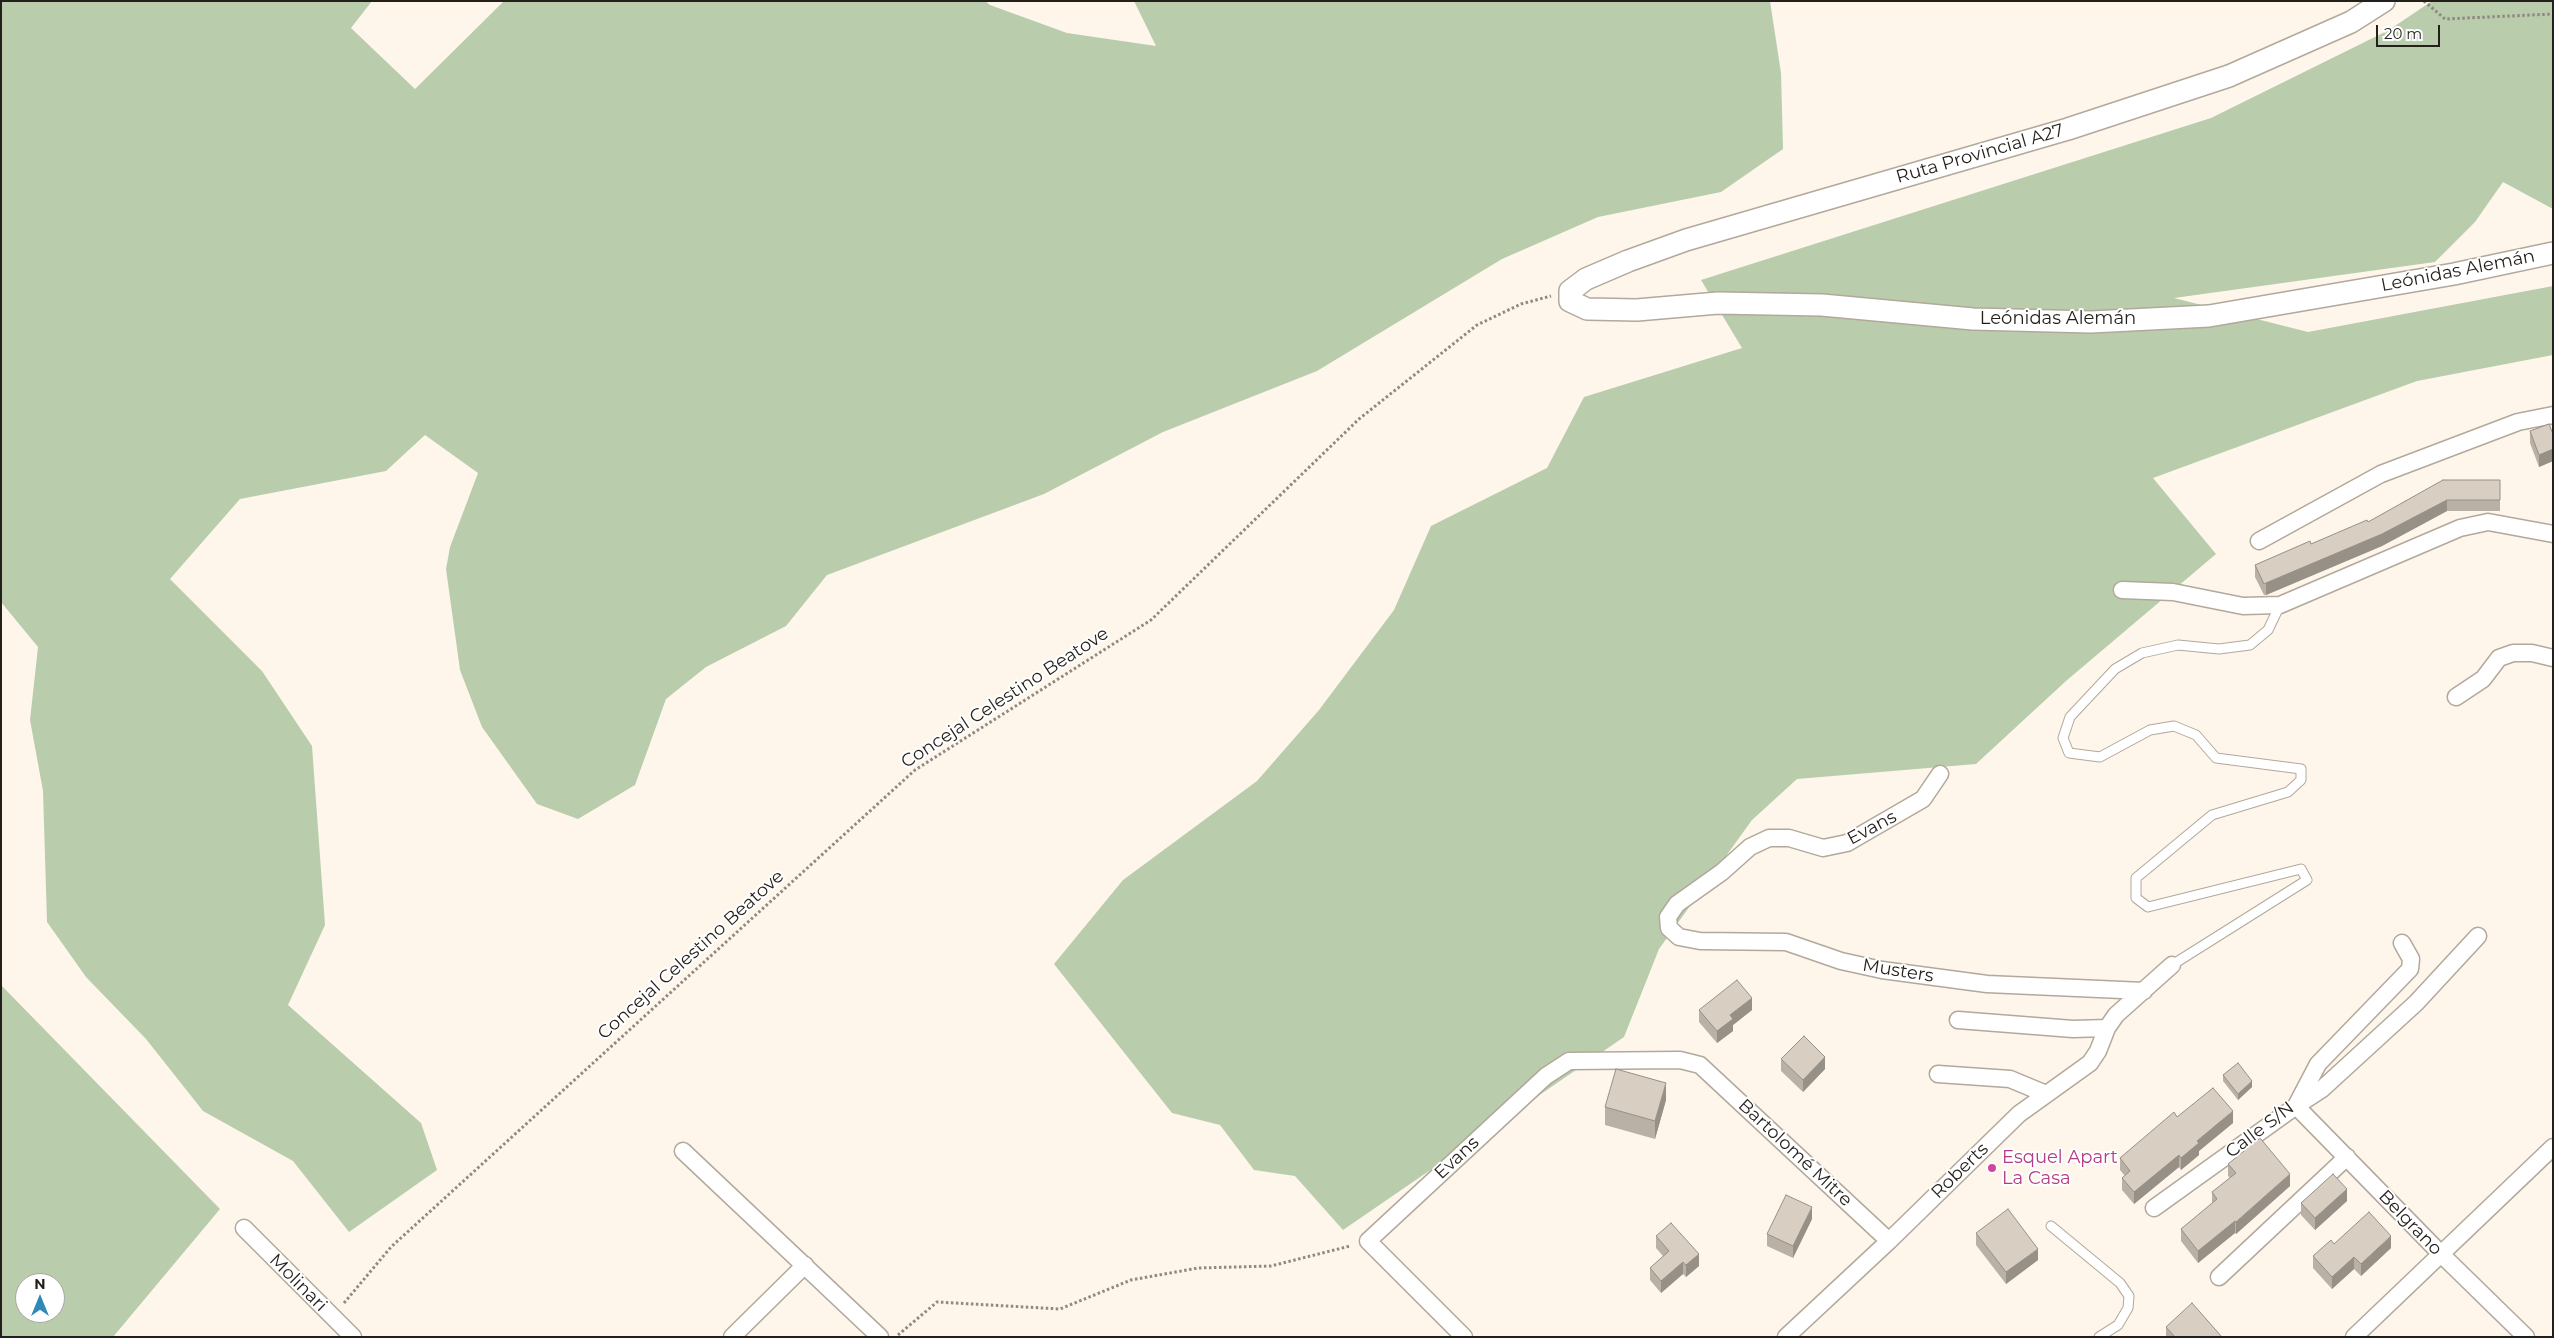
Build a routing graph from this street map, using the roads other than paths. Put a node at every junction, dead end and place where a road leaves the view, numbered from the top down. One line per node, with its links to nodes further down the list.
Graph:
1 (2384, 1): 3 (street, Ruta Provincial A27)
2 (2553, 253): 3 (street, Leónidas Alemán)
3 (1570, 291)
4 (2553, 415): 6 (street)
5 (2553, 534): 8 (street)
6 (2259, 541)
7 (2122, 590): 8 (street)
8 (2280, 604): 15 (lane)
9 (2553, 658): 10 (street)
10 (2456, 697)
11 (1940, 774): 12 (street, Evans)
12 (1668, 917): 16 (street, Musters)
13 (2478, 936): 22 (street)
14 (2402, 943): 22 (street, Calle S/N)
15 (2172, 965): 16 (street, Roberts)
16 (2144, 992): 18 (street, Roberts)
17 (1958, 1020): 18 (street)
18 (2107, 1028): 21 (street, Roberts)
19 (1700, 1065): 29 (street, Bartolomé Mitre); 36 (street, Evans)
20 (1938, 1074): 21 (street)
21 (2046, 1094): 29 (street, Roberts)
22 (2296, 1106): 25 (street, Belgrano); 26 (street, Calle S/N)
23 (2553, 1147): 30 (street)
24 (683, 1151): 31 (street)
25 (2347, 1157): 30 (street, Belgrano); 32 (street)
26 (2154, 1208)
27 (2051, 1226): 38 (lane)
28 (244, 1228): 33 (street, Molinari)
29 (1889, 1241): 37 (street, Roberts)
30 (2440, 1254): 39 (street); 40 (street, Belgrano)
31 (805, 1265): 34 (street); 35 (street)
32 (2219, 1277)
33 (353, 1337)
34 (732, 1337)
35 (880, 1337)
36 (1464, 1337)
37 (1786, 1337)
38 (2098, 1337)
39 (2354, 1337)
40 (2526, 1337)

